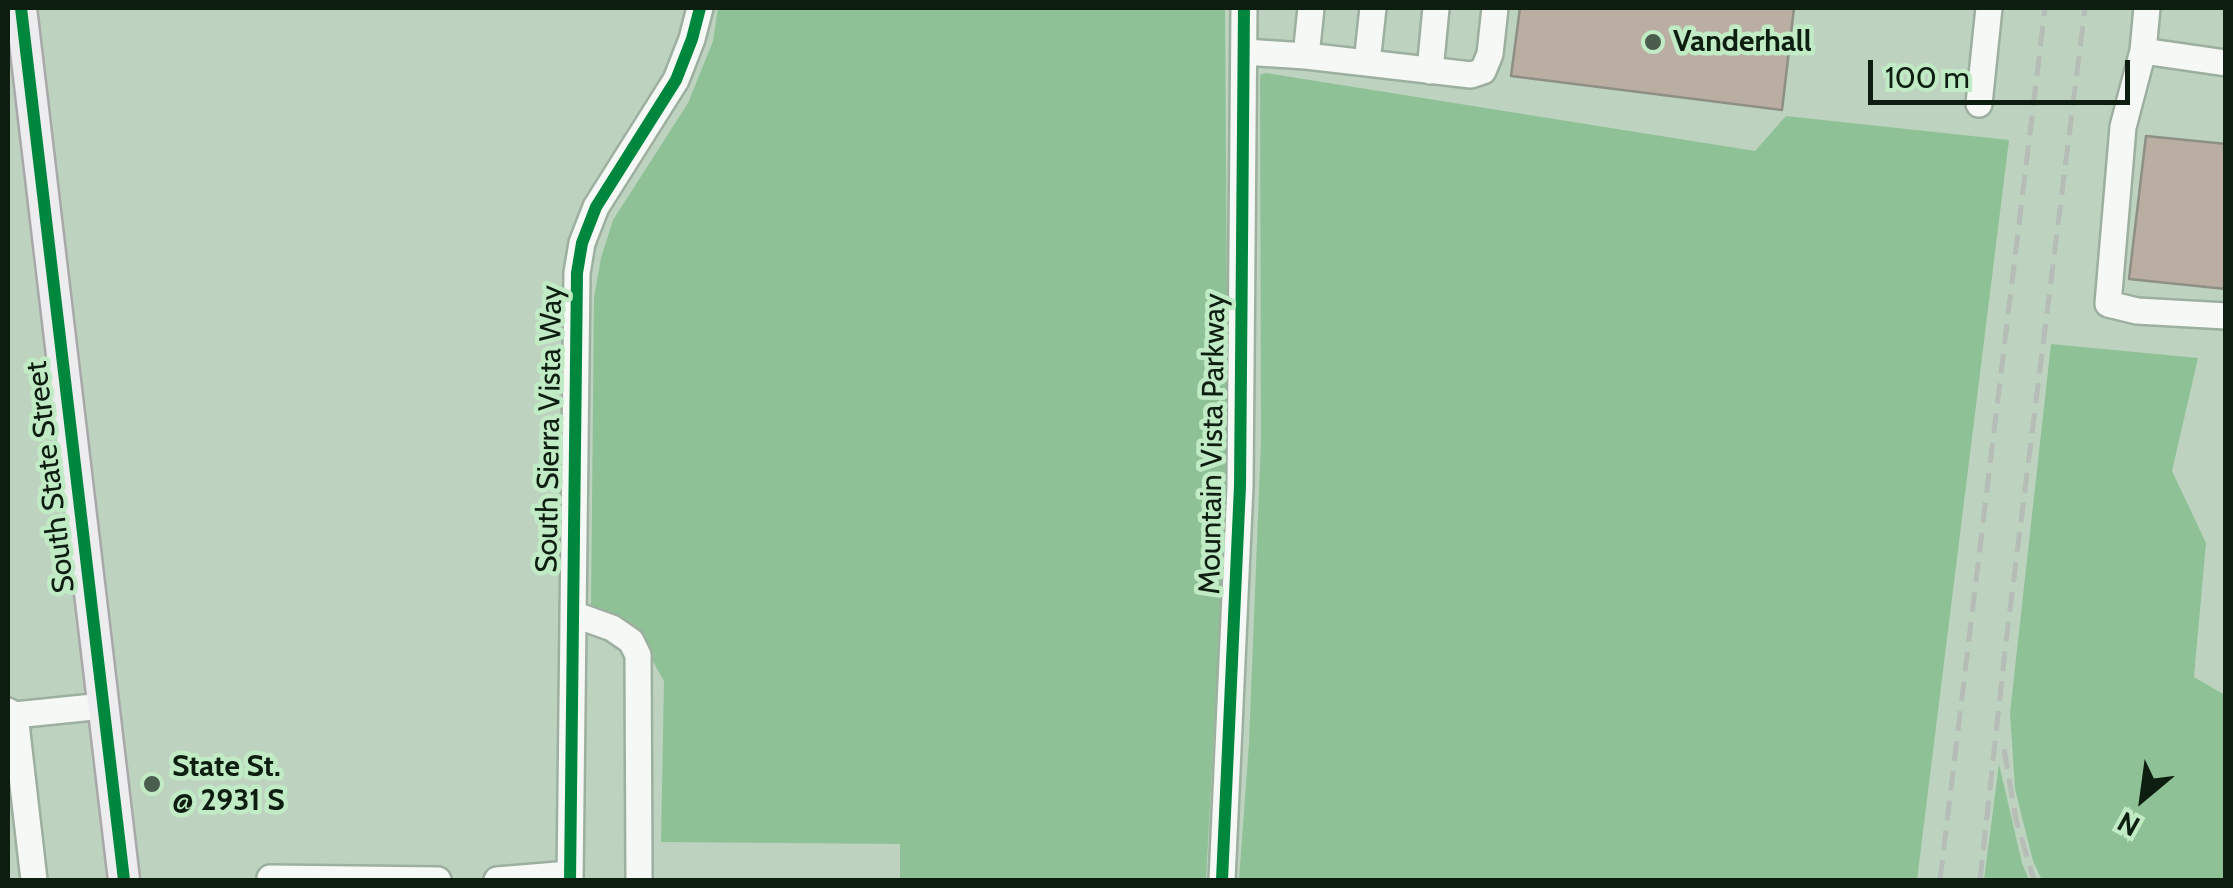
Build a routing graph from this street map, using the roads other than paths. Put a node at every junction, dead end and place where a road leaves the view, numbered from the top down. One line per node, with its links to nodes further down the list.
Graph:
1 (21, 8): 19 (main road, South State Street)
2 (700, 8): 18 (street, South Sierra Vista Way)
3 (1244, 8): 11 (street, Mountain Vista Parkway)
4 (1311, 8): 12 (street)
5 (1373, 8): 13 (street)
6 (1436, 8): 15 (street)
7 (1495, 8): 15 (street)
8 (1990, 8): 16 (street)
9 (2147, 8): 10 (street)
10 (2143, 51): 14 (street); 17 (street)
11 (1244, 52): 12 (street); 28 (street, Mountain Vista Parkway)
12 (1306, 56): 13 (street)
13 (1366, 63): 15 (street)
14 (2226, 63)
15 (1430, 70)
16 (1979, 104)
17 (2226, 316)
18 (573, 614): 21 (street, South Sierra Vista Way); 27 (street)
19 (103, 706): 20 (street); 23 (main road, South State Street)
20 (11, 713): 22 (street)
21 (570, 877): 26 (street)
22 (34, 880)
23 (124, 880)
24 (270, 880): 25 (street)
25 (438, 880)
26 (497, 880)
27 (640, 880)
28 (1222, 880)

